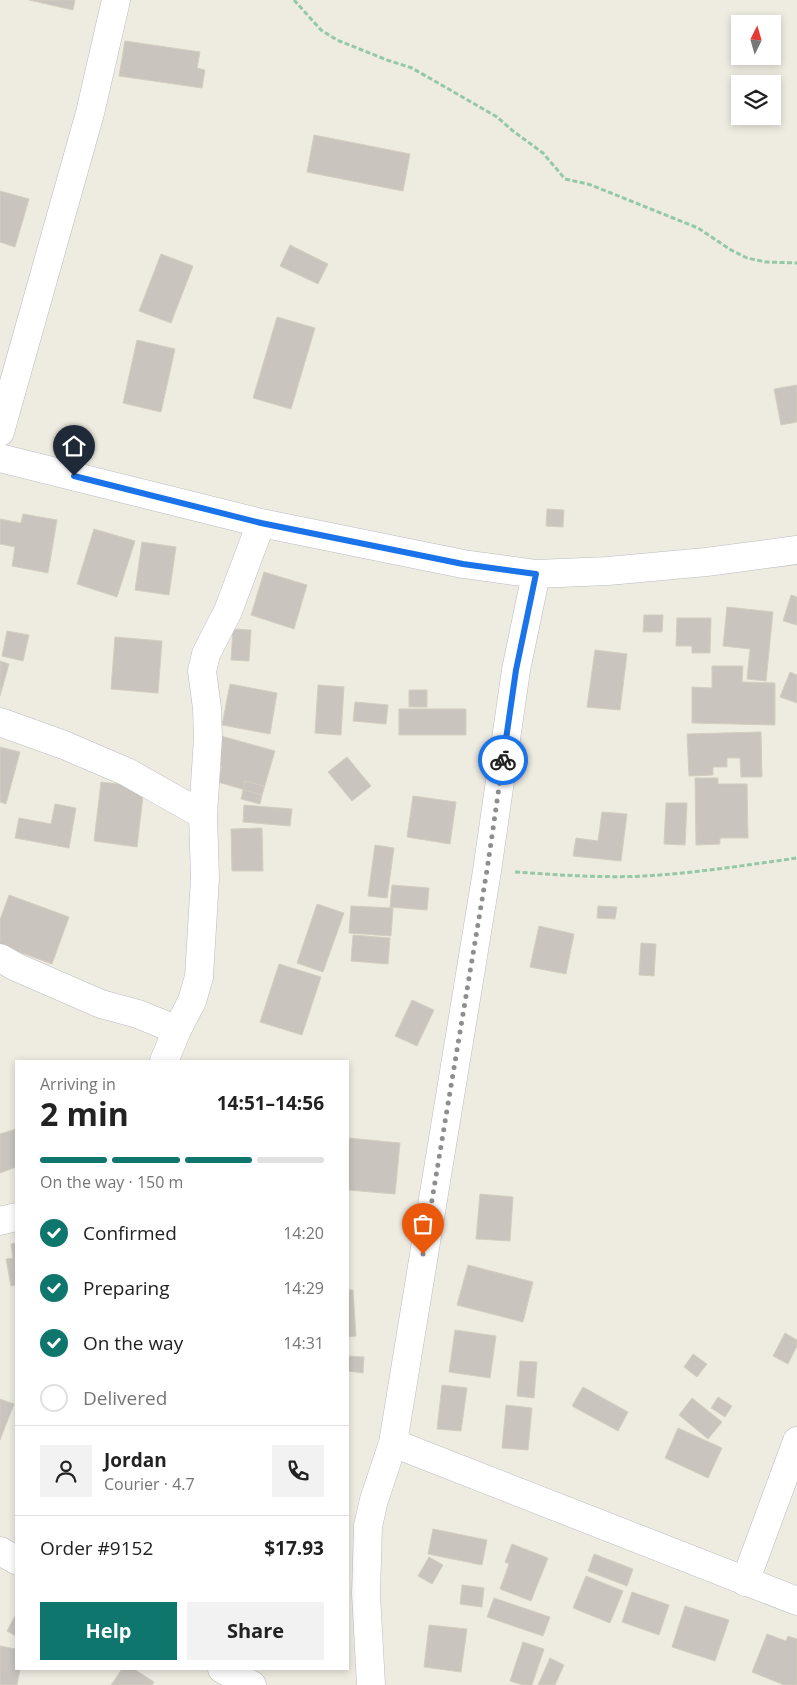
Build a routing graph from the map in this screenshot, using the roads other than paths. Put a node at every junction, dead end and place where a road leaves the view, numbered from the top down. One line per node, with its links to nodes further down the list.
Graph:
1 (116, 0): 2 (street)
2 (0, 432)
3 (0, 458): 4 (street)
4 (261, 523): 6 (street); 8 (street)
5 (797, 550): 6 (street)
6 (536, 574): 15 (street)
7 (0, 722): 8 (street)
8 (203, 815): 10 (street)
9 (0, 958): 10 (street)
10 (177, 1030): 11 (street)
11 (164, 1060)
12 (15, 1218): 13 (street)
13 (0, 1221)
14 (797, 1441): 16 (street)
15 (393, 1443): 16 (street); 20 (street)
16 (745, 1582): 17 (street)
17 (797, 1601)
18 (224, 1670): 19 (street)
19 (252, 1685)
20 (371, 1685)

